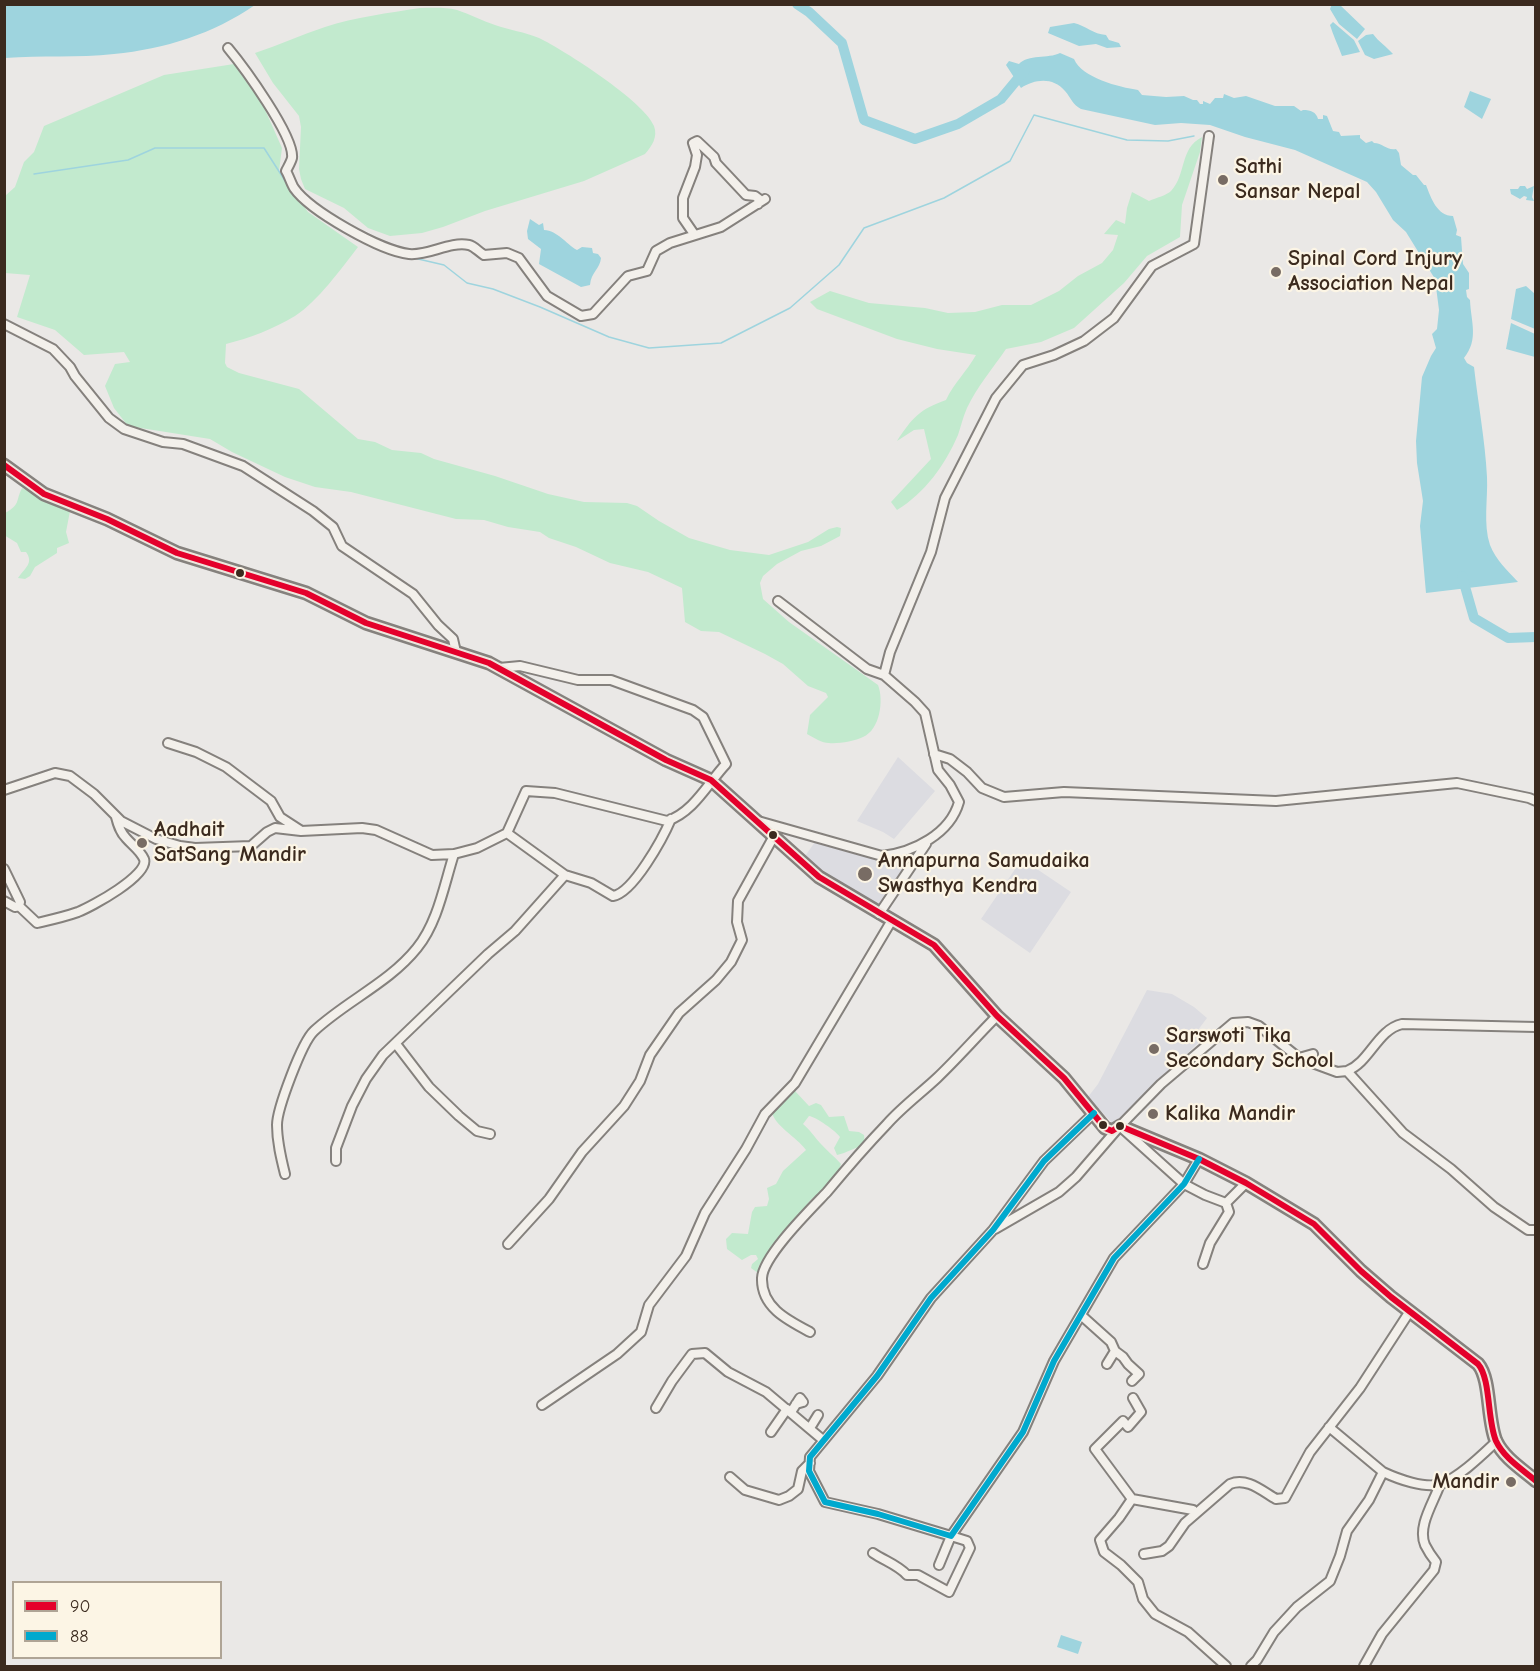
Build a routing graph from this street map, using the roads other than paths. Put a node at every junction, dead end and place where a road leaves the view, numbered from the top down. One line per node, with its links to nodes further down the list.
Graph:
1 (228, 48): 3 (street)
2 (1209, 136): 9 (street)
3 (694, 234): 3 (street)
4 (4, 324): 7 (street)
5 (4, 465): 7 (main road)
6 (778, 601): 9 (street)
7 (456, 652): 8 (main road)
8 (499, 668): 12 (main road); 12 (street)
9 (885, 675): 11 (street)
10 (168, 743): 18 (street)
11 (934, 754): 14 (street); 21 (street)
12 (711, 780): 16 (street); 17 (main road)
13 (4, 790): 15 (street)
14 (1536, 801)
15 (116, 817): 18 (street); 26 (street)
16 (671, 819): 19 (street); 24 (street)
17 (757, 821): 20 (main road); 21 (street)
18 (301, 831): 22 (street)
19 (507, 833): 22 (street); 24 (street)
20 (774, 836): 27 (main road); 46 (street)
21 (926, 842): 27 (street)
22 (454, 854): 40 (street)
23 (4, 869): 26 (street)
24 (565, 875): 31 (street)
25 (4, 901): 26 (street)
26 (19, 906)
27 (879, 914): 28 (main road)
28 (892, 920): 29 (main road); 56 (street)
29 (998, 1016): 35 (main road); 50 (street)
30 (1536, 1027): 34 (street)
31 (396, 1044): 37 (street); 39 (street)
32 (1313, 1054): 33 (street)
33 (1299, 1058): 34 (street); 36 (street)
34 (1347, 1071): 45 (street)
35 (1094, 1113): 36 (main road); 44 (street)
36 (1120, 1126): 38 (main road); 42 (street); 44 (street)
37 (490, 1134)
38 (1199, 1159): 41 (main road); 42 (street)
39 (336, 1161)
40 (285, 1174)
41 (1246, 1183): 43 (street); 48 (main road)
42 (1184, 1184): 43 (street); 49 (street)
43 (1226, 1203): 47 (street)
44 (993, 1230): 63 (street)
45 (1536, 1230)
46 (508, 1244)
47 (1203, 1264)
48 (1410, 1311): 60 (street); 64 (main road)
49 (1082, 1316): 51 (street); 72 (street)
50 (810, 1332)
51 (1115, 1352): 52 (street); 53 (street)
52 (1107, 1364)
53 (1132, 1382)
54 (1133, 1398): 70 (street)
55 (796, 1404): 58 (street)
56 (542, 1405)
57 (656, 1408): 58 (street)
58 (789, 1411): 61 (street); 62 (street)
59 (818, 1415): 61 (street)
60 (1329, 1427): 66 (street); 71 (street)
61 (810, 1428): 63 (street)
62 (771, 1432)
63 (823, 1440): 65 (street)
64 (1497, 1441): 68 (main road); 69 (street)
65 (810, 1463): 67 (street); 72 (street)
66 (1383, 1472): 69 (street); 77 (street)
67 (730, 1477)
68 (1536, 1480)
69 (1440, 1484): 78 (street)
70 (1132, 1499): 71 (street); 76 (street)
71 (1194, 1515): 74 (street)
72 (951, 1536): 73 (street); 75 (street)
73 (873, 1553)
74 (1144, 1554)
75 (939, 1565)
76 (1226, 1666)
77 (1251, 1666)
78 (1364, 1666)

